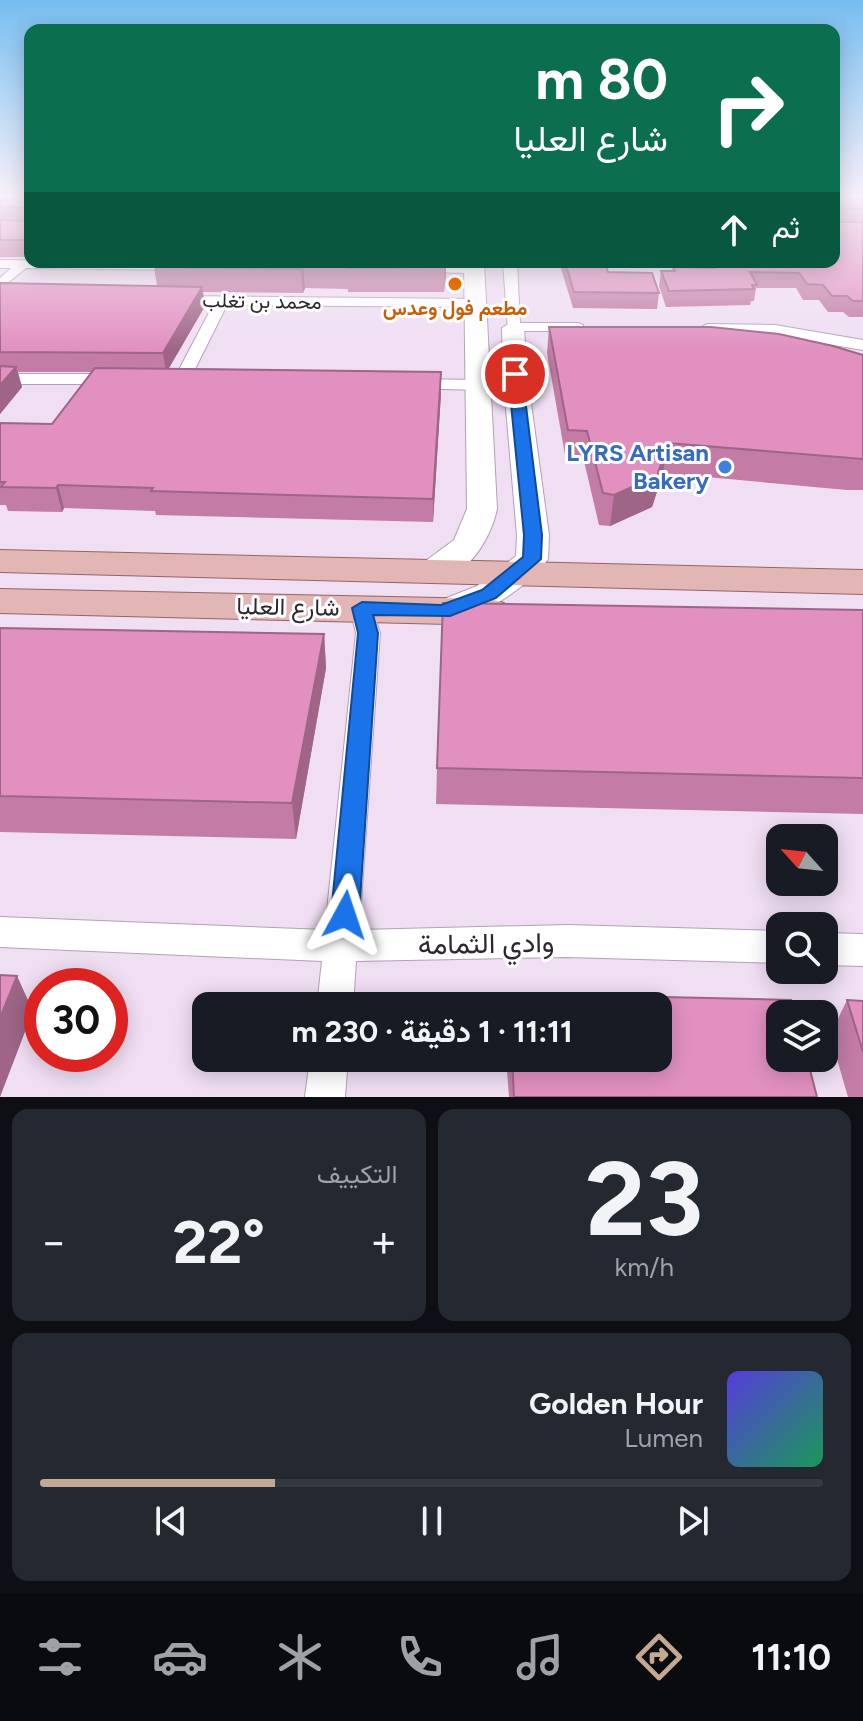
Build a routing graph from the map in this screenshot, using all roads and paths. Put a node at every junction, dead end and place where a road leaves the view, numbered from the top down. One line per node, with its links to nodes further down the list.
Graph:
1 (0, 264): 2 (street)
2 (23, 264): 7 (street)
3 (421, 268): 6 (street)
4 (474, 268): 10 (main road)
5 (510, 268): 11 (street)
6 (395, 269)
7 (0, 285)
8 (158, 299): 9 (street, محمد بن تغلب)
9 (222, 301): 10 (street, محمد بن تغلب); 17 (street)
10 (475, 303): 19 (main road)
11 (513, 328): 12 (street); 21 (main road)
12 (590, 328)
13 (698, 329): 14 (street)
14 (863, 345)
15 (0, 379): 16 (street)
16 (136, 379)
17 (182, 379)
18 (402, 384): 19 (street)
19 (480, 385): 20 (main road)
20 (482, 509): 21 (main road); 23 (main road)
21 (529, 512): 24 (main road)
22 (0, 561): 23 (main road, شارع العليا)
23 (432, 572): 24 (main road, شارع العليا)
24 (516, 574): 25 (main road, شارع العليا); 28 (main road)
25 (863, 582)
26 (0, 601): 27 (main road, شارع العليا)
27 (362, 608): 28 (main road, شارع العليا); 31 (street)
28 (443, 612): 29 (main road, شارع العليا)
29 (530, 613)
30 (0, 932): 31 (street, وادي الثمامة)
31 (342, 946): 32 (street, وادي الثمامة); 35 (street)
32 (766, 947)
33 (838, 949): 34 (street)
34 (863, 950)
35 (337, 992)
36 (328, 1072): 37 (street)
37 (325, 1097)

